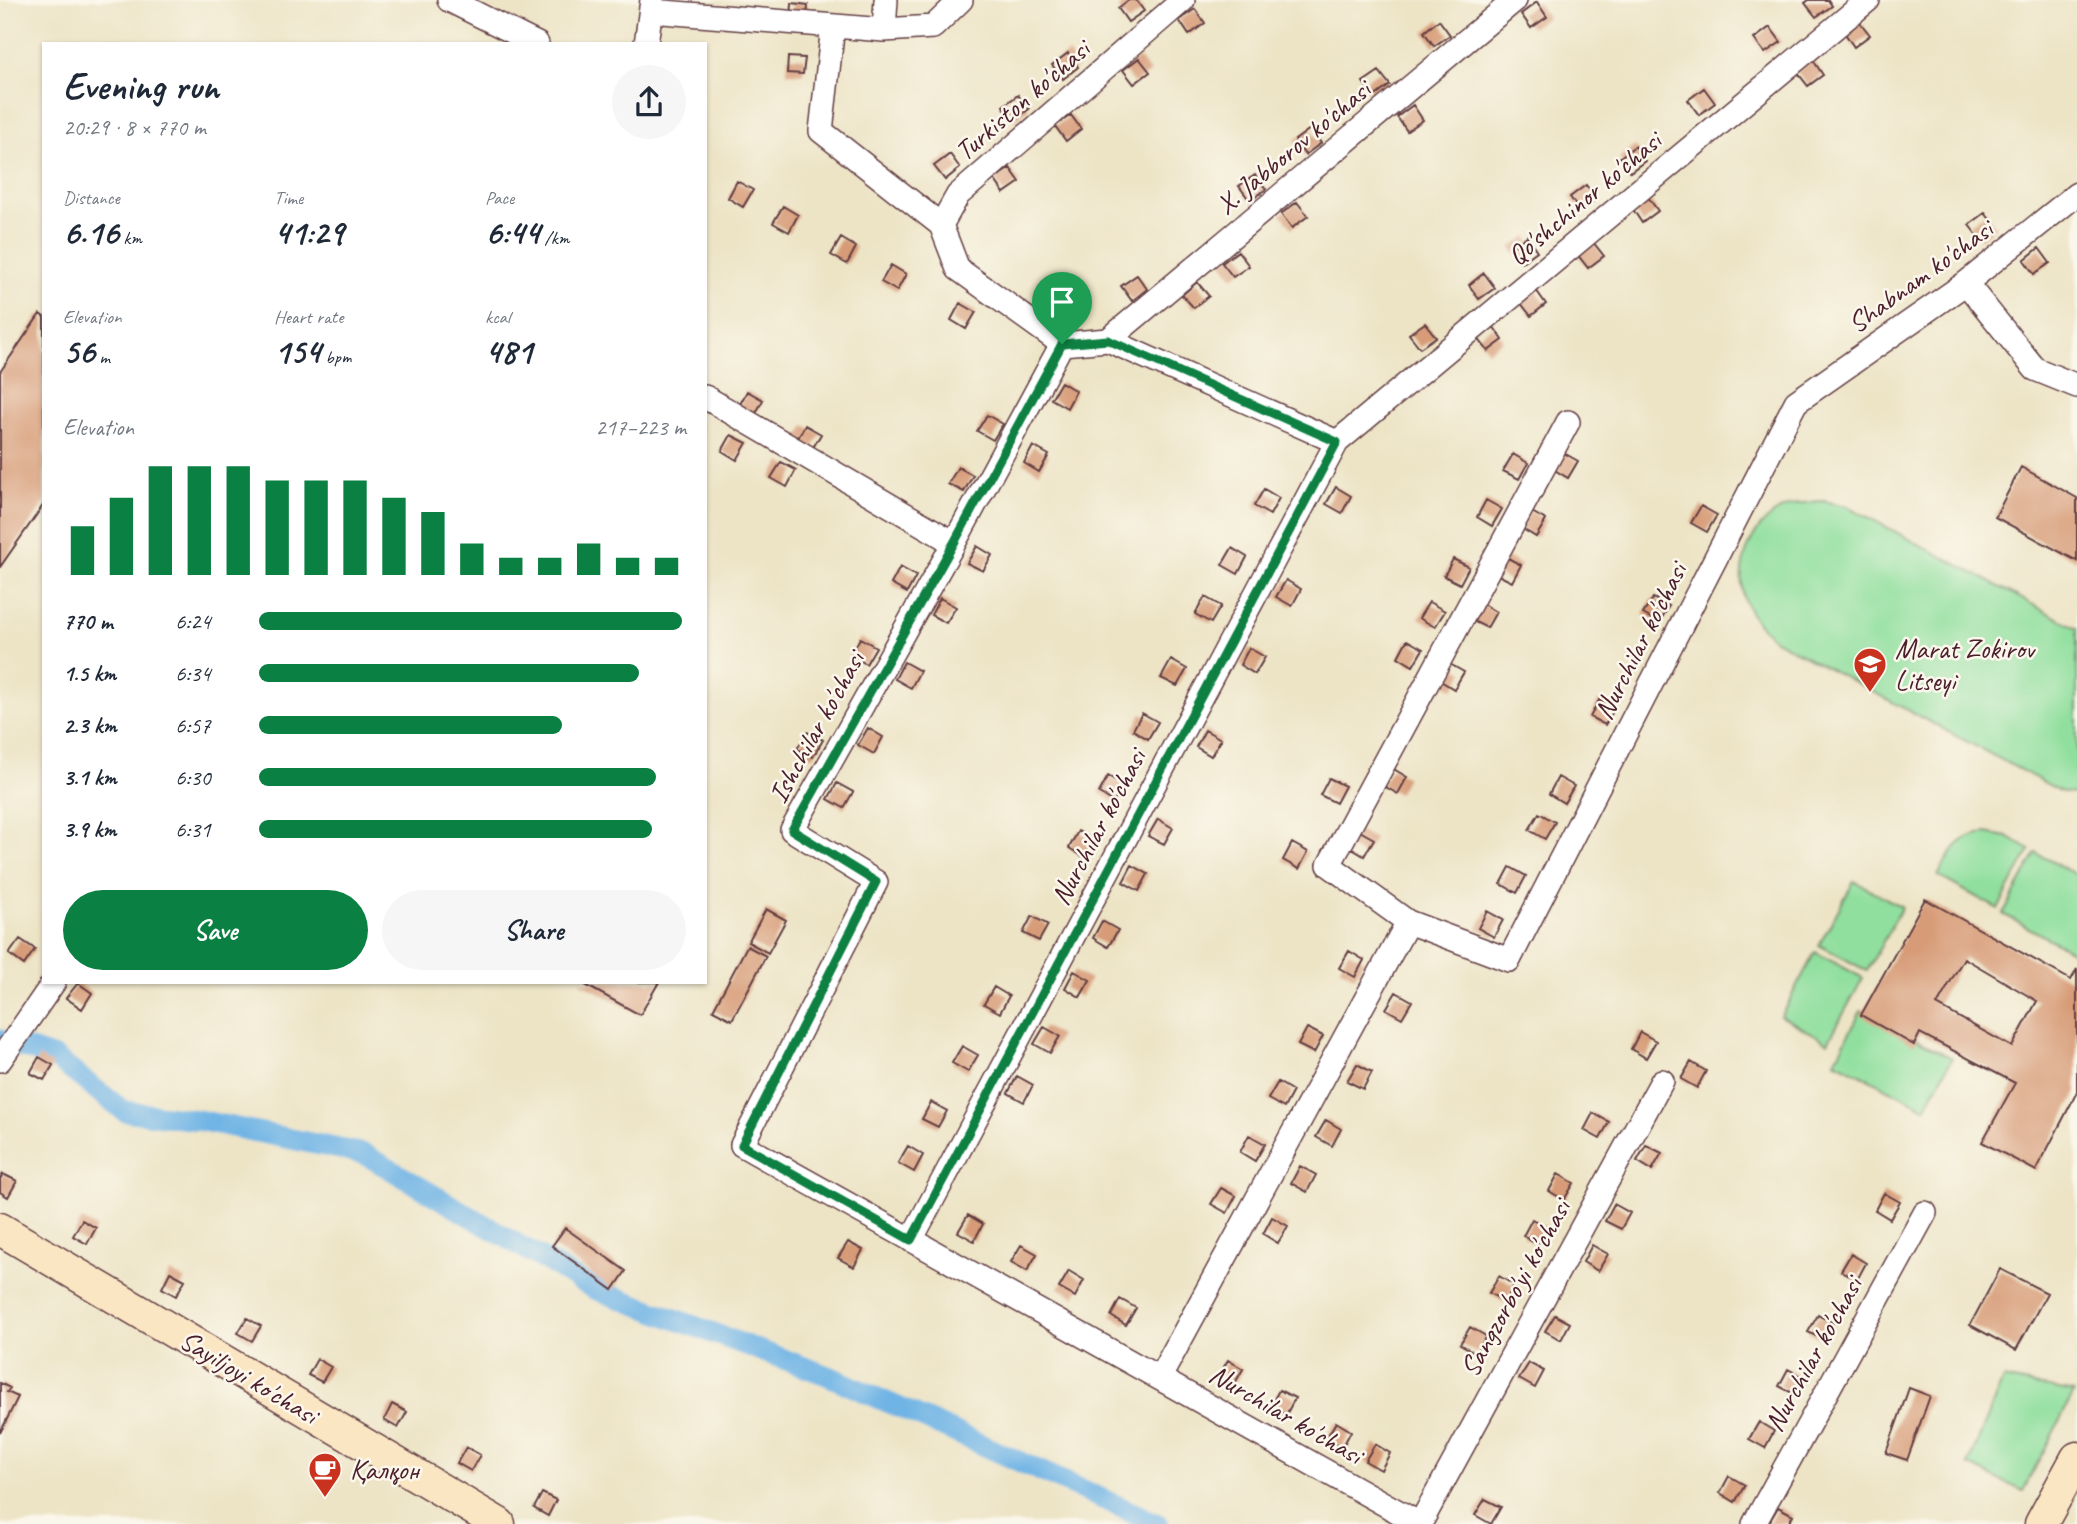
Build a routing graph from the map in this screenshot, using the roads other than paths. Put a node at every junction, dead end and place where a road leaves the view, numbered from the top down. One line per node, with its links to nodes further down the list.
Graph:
1 (449, 0): 10 (street)
2 (886, 0): 9 (street)
3 (961, 0): 9 (street)
4 (1183, 0): 13 (street, Turkiston ko'chasi)
5 (1515, 0): 15 (street, X. Jabborov ko'chasi)
6 (1868, 0): 21 (street, Qo'shchinor ko'chasi)
7 (651, 6): 8 (street); 11 (street)
8 (833, 26): 9 (street); 13 (street)
9 (884, 30)
10 (533, 42)
11 (646, 42)
12 (2077, 194): 14 (street, Shabnam ko'chasi)
13 (941, 225): 16 (street)
14 (1966, 283): 17 (street); 18 (street, Shabnam ko'chasi)
15 (1108, 340): 16 (street); 21 (street)
16 (1062, 344): 22 (street, Ishchilar ko'chasi)
17 (2077, 386)
18 (1796, 402): 23 (street, Nurchilar ko'chasi)
19 (708, 405): 22 (street)
20 (1568, 422): 23 (street, Nurchilar ko'chasi)
21 (1337, 442): 30 (street, Nurchilar ko'chasi)
22 (954, 543): 27 (street, Ishchilar ko'chasi)
23 (1408, 922): 31 (street)
24 (53, 984): 25 (street)
25 (0, 1060)
26 (1662, 1081): 34 (street, Sangzorbo'yi ko'chasi)
27 (742, 1145): 30 (street, Nurchilar ko'chasi)
28 (1924, 1213): 35 (street, Nurchilar ko'chasi)
29 (0, 1230): 33 (main road, Sayiljoyi ko'chasi)
30 (911, 1240): 31 (street, Nurchilar ko'chasi)
31 (1160, 1377): 34 (street, Nurchilar ko'chasi)
32 (2077, 1458): 36 (main road)
33 (499, 1524)
34 (1420, 1524)
35 (1754, 1524)
36 (2042, 1524)

